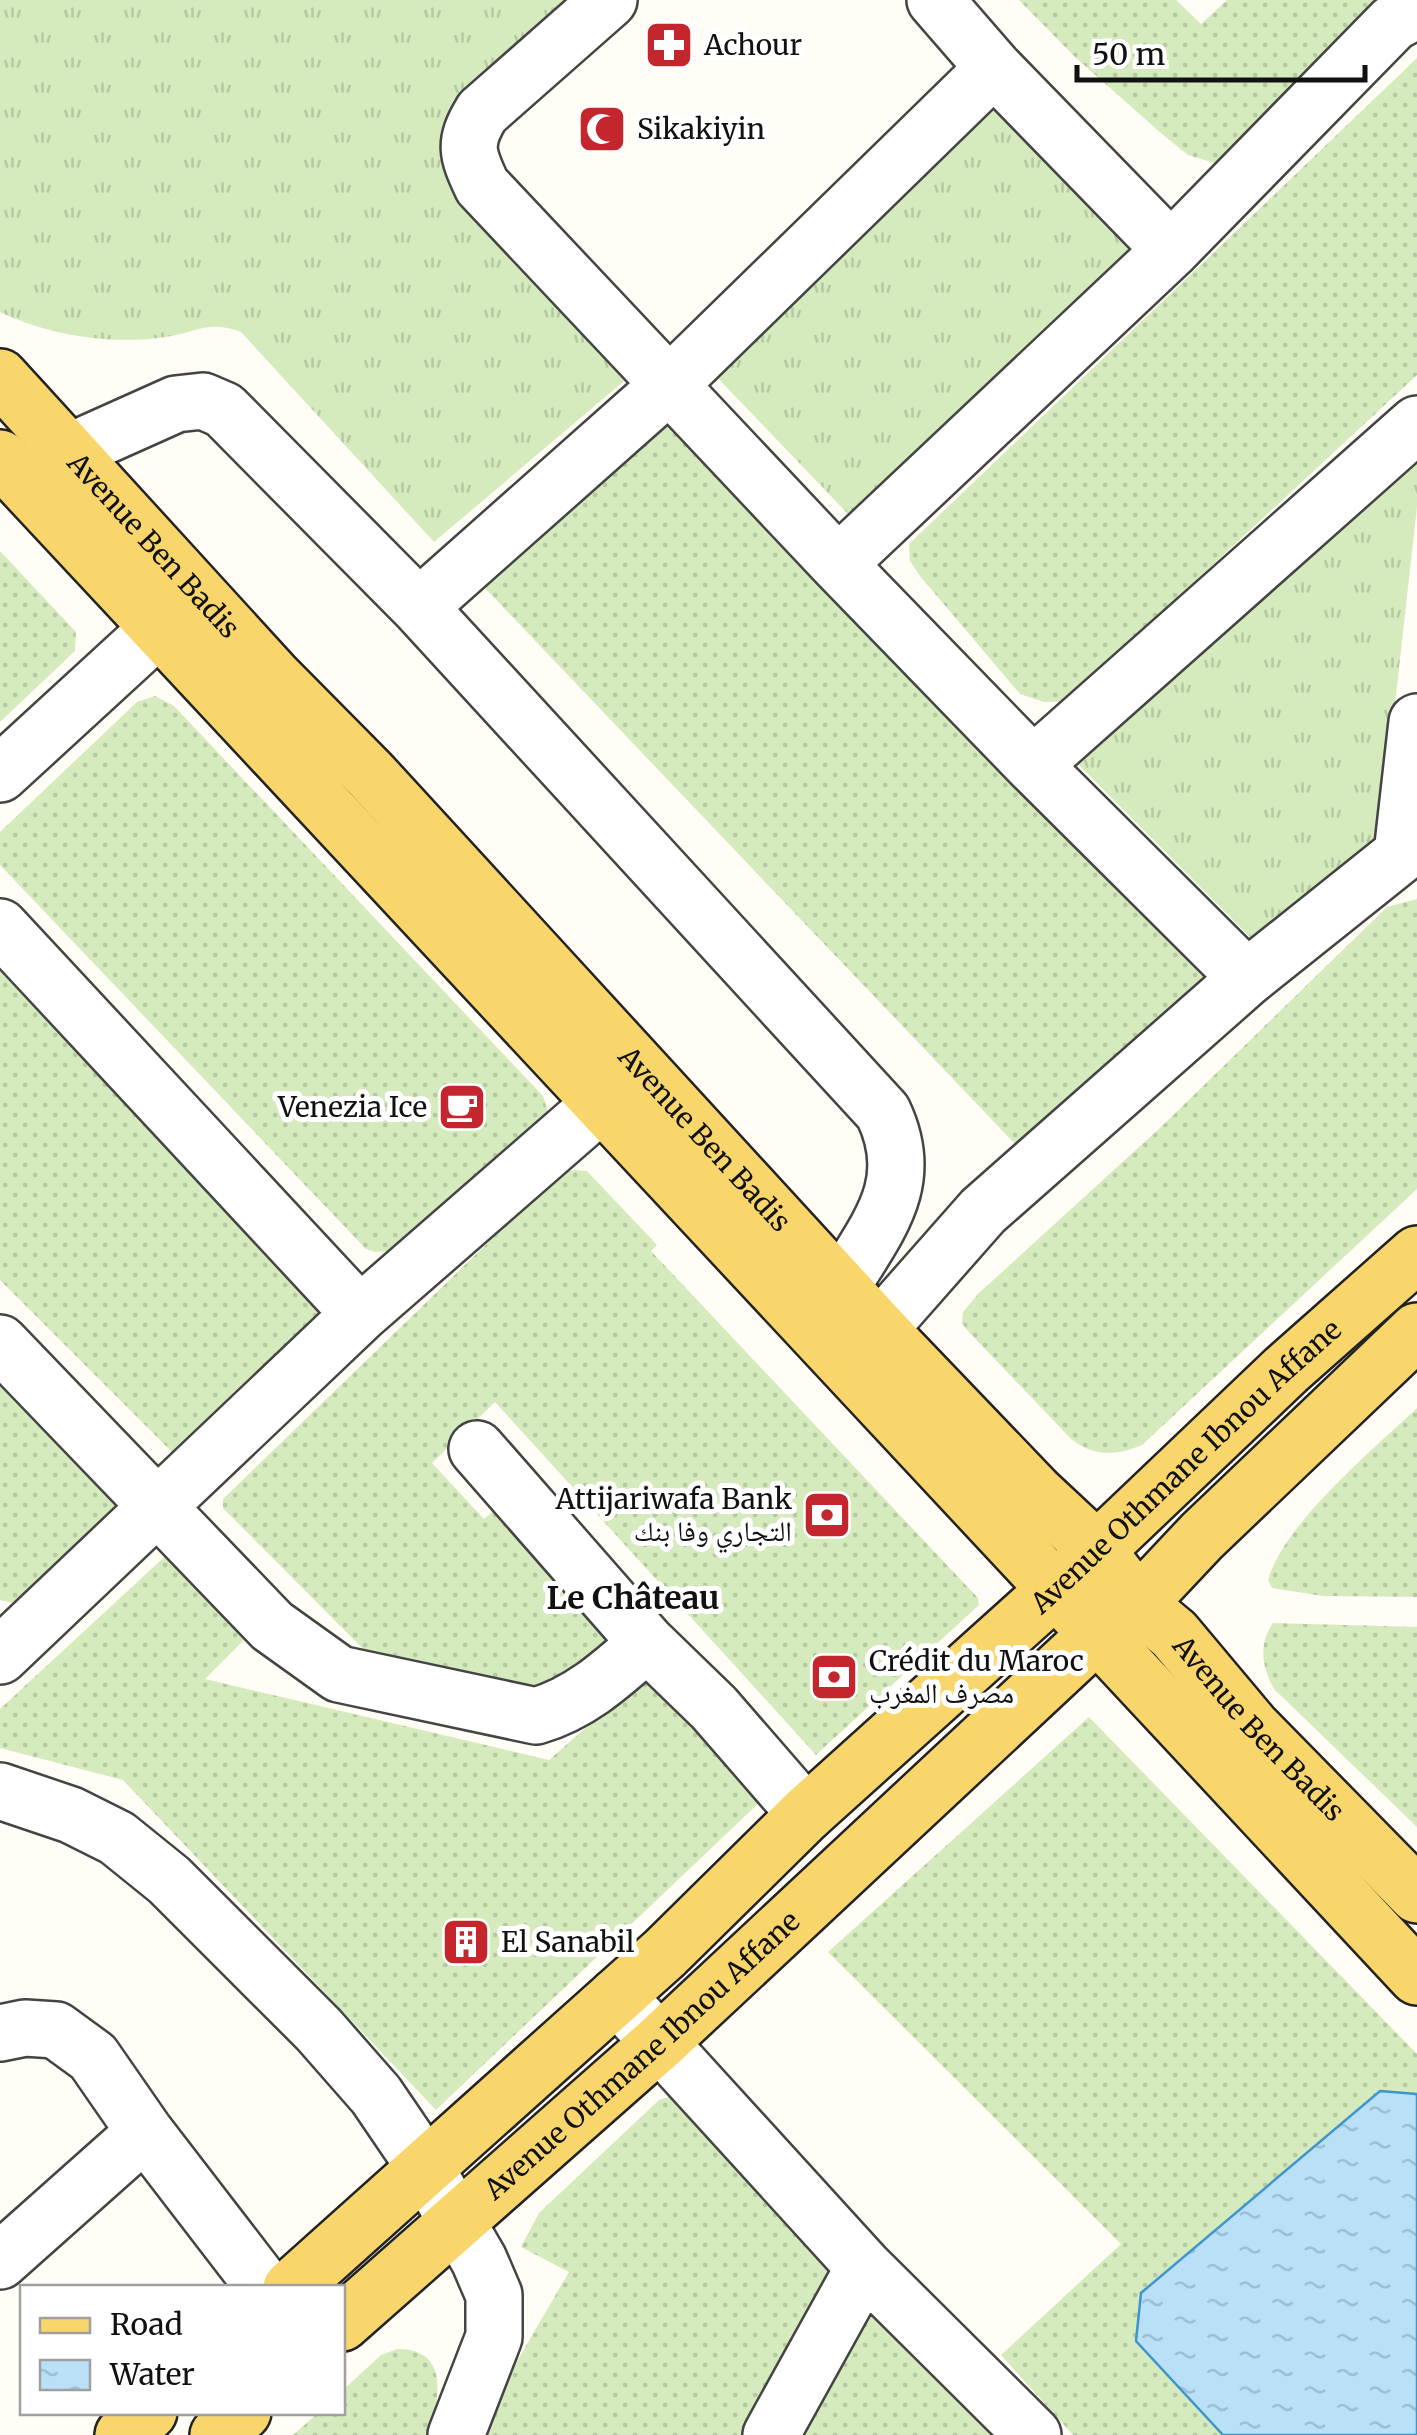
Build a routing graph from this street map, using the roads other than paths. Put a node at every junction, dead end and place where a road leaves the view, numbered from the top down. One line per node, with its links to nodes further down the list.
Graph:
1 (609, 0): 7 (street)
2 (935, 0): 4 (street)
3 (1417, 10): 5 (street)
4 (994, 68): 5 (street); 7 (street)
5 (1171, 250): 11 (street)
6 (0, 376): 9 (main road, Avenue Ben Badis)
7 (668, 386): 11 (street); 12 (street)
8 (1417, 424): 15 (street)
9 (71, 451): 12 (street); 22 (main road, Avenue Ben Badis)
10 (0, 458): 13 (main road, Avenue Ben Badis)
11 (838, 564): 15 (street)
12 (419, 606): 22 (street)
13 (159, 628): 16 (street); 20 (main road, Avenue Ben Badis)
14 (1417, 722): 17 (street)
15 (1032, 765): 19 (street)
16 (0, 774)
17 (1410, 858): 19 (street)
18 (0, 927): 23 (street)
19 (1247, 978): 24 (street)
20 (602, 1103): 23 (street); 30 (main road, Avenue Ben Badis)
21 (1417, 1254): 29 (main road, Avenue Othmane Ibnou Affane)
22 (842, 1286): 24 (main road, Avenue Ben Badis)
23 (360, 1314): 28 (street)
24 (879, 1329): 29 (main road, Avenue Ben Badis)
25 (1417, 1331): 31 (main road, Avenue Othmane Ibnou Affane)
26 (0, 1343): 28 (street)
27 (477, 1449): 32 (street)
28 (158, 1506): 32 (street); 33 (street)
29 (1096, 1548): 30 (main road, Avenue Othmane Ibnou Affane); 31 (main road, Avenue Ben Badis)
30 (1056, 1590): 31 (main road, Avenue Ben Badis); 35 (main road, Avenue Othmane Ibnou Affane)
31 (1118, 1619): 36 (main road, Avenue Ben Badis); 37 (main road, Avenue Ben Badis); 40 (main road, Avenue Othmane Ibnou Affane)
32 (648, 1642): 35 (street)
33 (2, 1651)
34 (0, 1791): 42 (street)
35 (806, 1814): 38 (main road, Avenue Othmane Ibnou Affane)
36 (1417, 1894)
37 (1417, 1977)
38 (617, 1996): 40 (street); 42 (main road, Avenue Othmane Ibnou Affane)
39 (0, 2033): 41 (street)
40 (658, 2044): 43 (main road, Avenue Othmane Ibnou Affane); 45 (street)
41 (145, 2132): 44 (street); 46 (street)
42 (426, 2167): 43 (street); 47 (main road, Avenue Othmane Ibnou Affane)
43 (456, 2221): 48 (main road, Avenue Othmane Ibnou Affane); 53 (street)
44 (0, 2261)
45 (864, 2267): 54 (street); 55 (street)
46 (264, 2285)
47 (294, 2285)
48 (345, 2320)
49 (145, 2415): 51 (main road)
50 (240, 2415): 52 (main road)
51 (123, 2435)
52 (218, 2435)
53 (456, 2435)
54 (771, 2435)
55 (1034, 2435)

